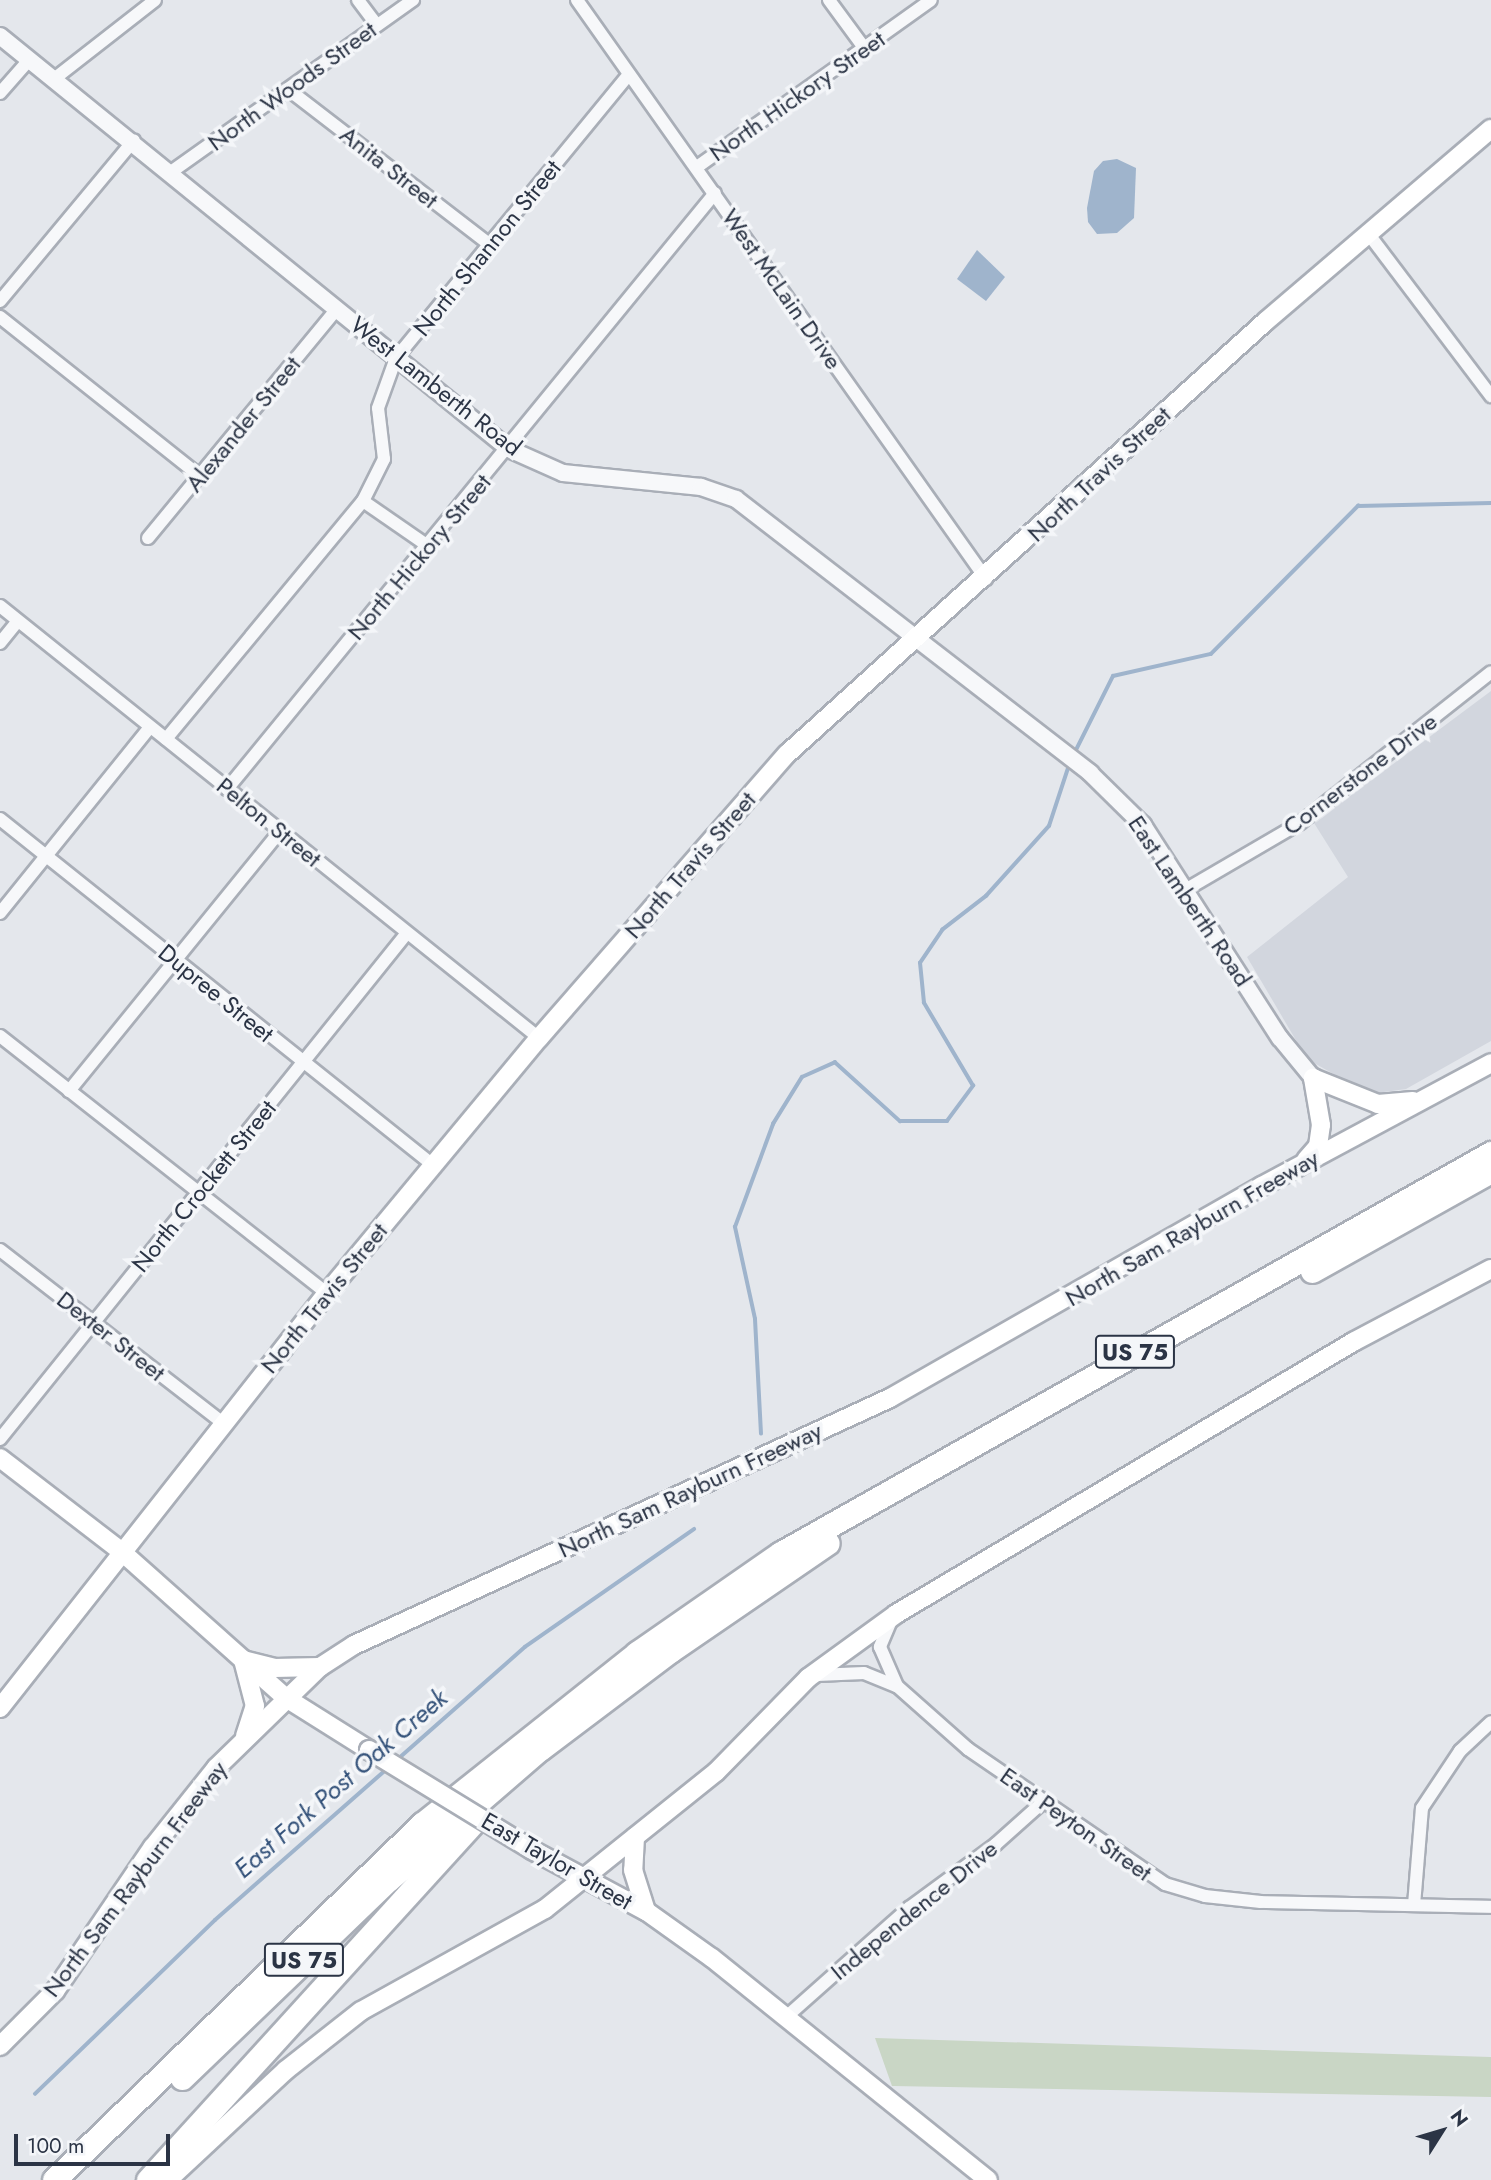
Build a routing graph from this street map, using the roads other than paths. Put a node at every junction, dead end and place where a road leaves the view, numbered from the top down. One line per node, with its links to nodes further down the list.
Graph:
1 (155, 0): 12 (street)
2 (358, 0): 7 (street)
3 (413, 0): 7 (street, North Woods Street)
4 (577, 0): 11 (street, West McLain Drive)
5 (829, 0): 9 (street)
6 (931, 0): 9 (street, North Hickory Street)
7 (377, 25): 13 (street, North Woods Street)
8 (0, 36): 10 (street, West Lamberth Road)
9 (865, 49): 17 (street, North Hickory Street)
10 (29, 60): 12 (street, West Lamberth Road); 14 (street)
11 (629, 74): 17 (street, West McLain Drive); 21 (street, North Shannon Street)
12 (54, 79): 16 (street, West Lamberth Road)
13 (289, 90): 18 (street, North Woods Street); 21 (street, Anita Street)
14 (0, 93)
15 (1491, 129): 20 (main road, North Travis Street)
16 (134, 140): 18 (street, West Lamberth Road); 22 (street)
17 (697, 167): 19 (street, West McLain Drive)
18 (171, 172): 23 (street, West Lamberth Road)
19 (715, 193): 27 (street, North Hickory Street); 32 (street, West McLain Drive)
20 (1367, 232): 26 (street); 32 (main road, North Travis Street)
21 (490, 245): 25 (street, North Shannon Street)
22 (0, 301)
23 (337, 309): 25 (street, West Lamberth Road); 28 (street, Alexander Street)
24 (0, 317): 28 (street)
25 (396, 358): 27 (street, West Lamberth Road); 29 (street, North Shannon Street)
26 (1491, 396)
27 (509, 449): 31 (street, North Hickory Street); 35 (street, West Lamberth Road)
28 (201, 477): 30 (street, Alexander Street)
29 (363, 501): 31 (street); 39 (street, North Shannon Street)
30 (148, 538)
31 (428, 546): 40 (street, North Hickory Street)
32 (986, 579): 35 (main road, North Travis Street)
33 (0, 606): 34 (street, Pelton Street)
34 (18, 621): 36 (street); 38 (street, Pelton Street)
35 (915, 639): 44 (street, East Lamberth Road); 48 (main road, North Travis Street)
36 (0, 643)
37 (1491, 672): 44 (street, Cornerstone Drive)
38 (150, 727): 39 (street, Pelton Street); 43 (street)
39 (166, 739): 40 (street, Pelton Street)
40 (227, 789): 42 (street, Pelton Street)
41 (0, 819): 43 (street, Dupree Street)
42 (280, 831): 46 (street, Pelton Street); 47 (street)
43 (46, 856): 45 (street); 47 (street, Dupree Street)
44 (1187, 889): 53 (street, East Lamberth Road)
45 (0, 913)
46 (407, 933): 48 (street, Pelton Street); 51 (street, North Crockett Street)
47 (174, 960): 51 (street, Dupree Street); 54 (street)
48 (539, 1038): 58 (main road, North Travis Street)
49 (5, 1039): 50 (street); 54 (street)
50 (0, 1055)
51 (303, 1063): 58 (street, Dupree Street); 60 (street, North Crockett Street)
52 (1491, 1063): 55 (main road, North Sam Rayburn Freeway)
53 (1313, 1078): 55 (main road); 57 (main road)
54 (69, 1091): 60 (street)
55 (1427, 1099): 57 (main road, North Sam Rayburn Freeway)
56 (1491, 1153): 87 (highway, US 75)
57 (1304, 1163): 71 (main road, North Sam Rayburn Freeway)
58 (433, 1165): 63 (main road, North Travis Street)
59 (1491, 1171): 78 (highway, US 75)
60 (197, 1193): 63 (street); 64 (street, North Crockett Street)
61 (0, 1250): 64 (street, Dexter Street)
62 (1486, 1273): 69 (main road)
63 (327, 1293): 65 (main road, North Travis Street)
64 (95, 1323): 65 (street, Dexter Street); 66 (street, North Crockett Street)
65 (222, 1422): 68 (main road, North Travis Street)
66 (0, 1438)
67 (0, 1458): 68 (main road, East Taylor Street)
68 (121, 1552): 70 (main road, East Taylor Street); 75 (main road, North Travis Street)
69 (896, 1614): 72 (main road); 73 (street, East Peyton Street)
70 (243, 1660): 71 (main road); 74 (main road, East Taylor Street); 77 (main road)
71 (320, 1667): 74 (main road, North Sam Rayburn Freeway)
72 (808, 1678): 73 (street, East Peyton Street); 80 (main road)
73 (897, 1686): 79 (street, East Peyton Street)
74 (286, 1698): 77 (main road, North Sam Rayburn Freeway); 81 (main road, East Taylor Street, bridge)
75 (0, 1708)
76 (1491, 1722): 82 (street)
77 (244, 1738): 86 (main road, North Sam Rayburn Freeway)
78 (540, 1749): 88 (highway, US 75); 89 (highway)
79 (1043, 1802): 82 (street, East Peyton Street); 85 (street, Independence Drive)
80 (635, 1837): 81 (main road); 84 (main road)
81 (581, 1880): 84 (main road, East Taylor Street); 90 (main road)
82 (1415, 1905): 83 (street, East Peyton Street)
83 (1491, 1906)
84 (646, 1911): 85 (main road, East Taylor Street)
85 (785, 2018): 91 (main road, East Taylor Street)
86 (0, 2046)
87 (54, 2180)
88 (76, 2180)
89 (148, 2180)
90 (168, 2180)
91 (988, 2180)

